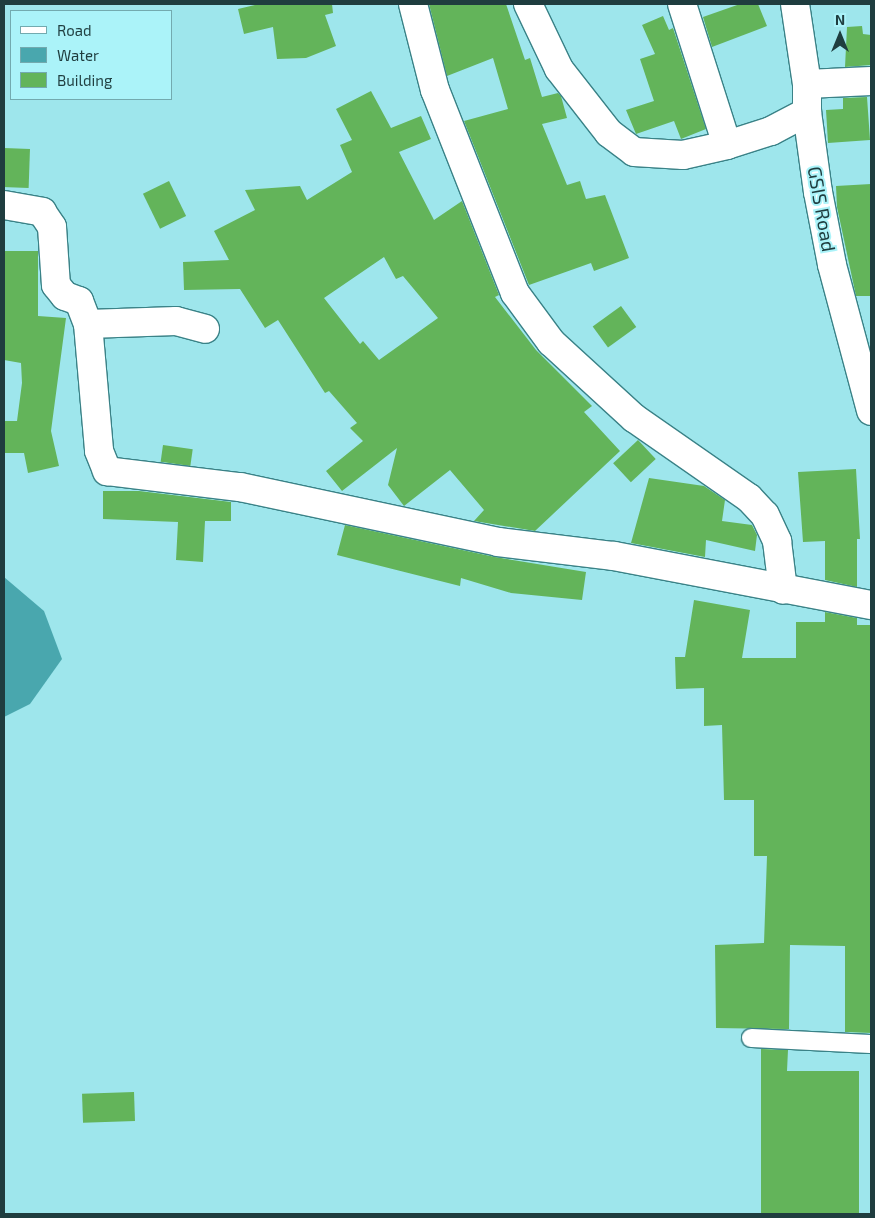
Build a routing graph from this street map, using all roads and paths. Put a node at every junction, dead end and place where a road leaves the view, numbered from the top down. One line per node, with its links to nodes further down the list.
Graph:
1 (413, 4): 13 (street)
2 (528, 4): 8 (street)
3 (682, 4): 8 (street)
4 (795, 4): 6 (street, GSIS Road)
5 (871, 81): 6 (street)
6 (808, 84): 7 (street, GSIS Road)
7 (808, 112): 8 (street); 12 (street, GSIS Road)
8 (727, 145)
9 (4, 205): 10 (street)
10 (88, 324): 11 (street); 13 (street)
11 (205, 329)
12 (871, 411)
13 (783, 590): 14 (street)
14 (871, 606)
15 (751, 1038): 16 (lane)
16 (871, 1044)

